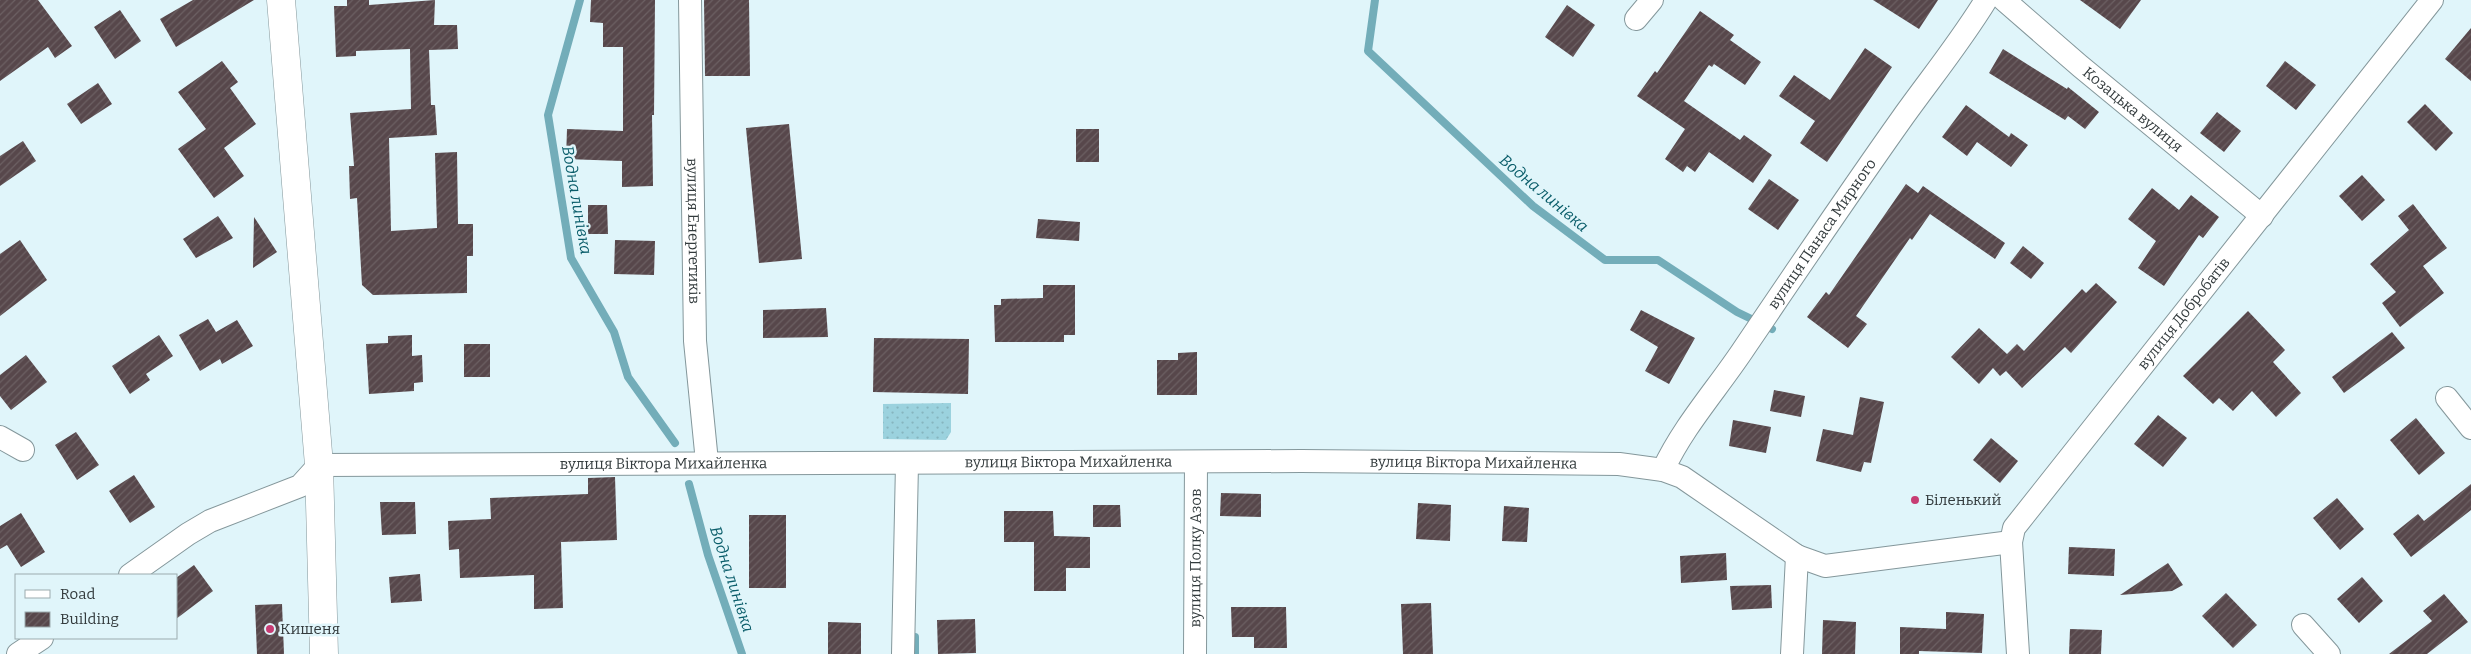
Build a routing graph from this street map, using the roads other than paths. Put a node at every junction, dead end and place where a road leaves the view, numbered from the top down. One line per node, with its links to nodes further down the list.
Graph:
1 (281, 0): 16 (street)
2 (690, 0): 13 (street, вулиця Енергетиків)
3 (1652, 0): 7 (street)
4 (1986, 0): 17 (street, вулиця Панаса Мирного)
5 (2004, 0): 8 (street, Козацька вулиця)
6 (2432, 0): 8 (street, вулиця Добробатів)
7 (1636, 19)
8 (2262, 216): 18 (street, вулиця Добробатів)
9 (2447, 398): 10 (street)
10 (2471, 428)
11 (0, 437): 12 (street)
12 (23, 450)
13 (707, 462): 15 (street, вулиця Віктора Михайленка); 16 (street, вулиця Віктора Михайленка)
14 (1196, 462): 15 (street, вулиця Віктора Михайленка); 17 (street, вулиця Віктора Михайленка); 26 (street, вулиця Полку Азов)
15 (907, 464): 25 (street)
16 (319, 465): 20 (street); 24 (street)
17 (1663, 470): 19 (street, вулиця Віктора Михайленка)
18 (2011, 542): 19 (street, вулиця Віктора Михайленка); 28 (street, вулиця Добробатів)
19 (1797, 556): 27 (street)
20 (131, 574)
21 (2303, 625): 29 (street)
22 (40, 639): 23 (street)
23 (18, 654)
24 (324, 654)
25 (903, 654)
26 (1195, 654)
27 (1792, 654)
28 (2018, 654)
29 (2329, 654)

